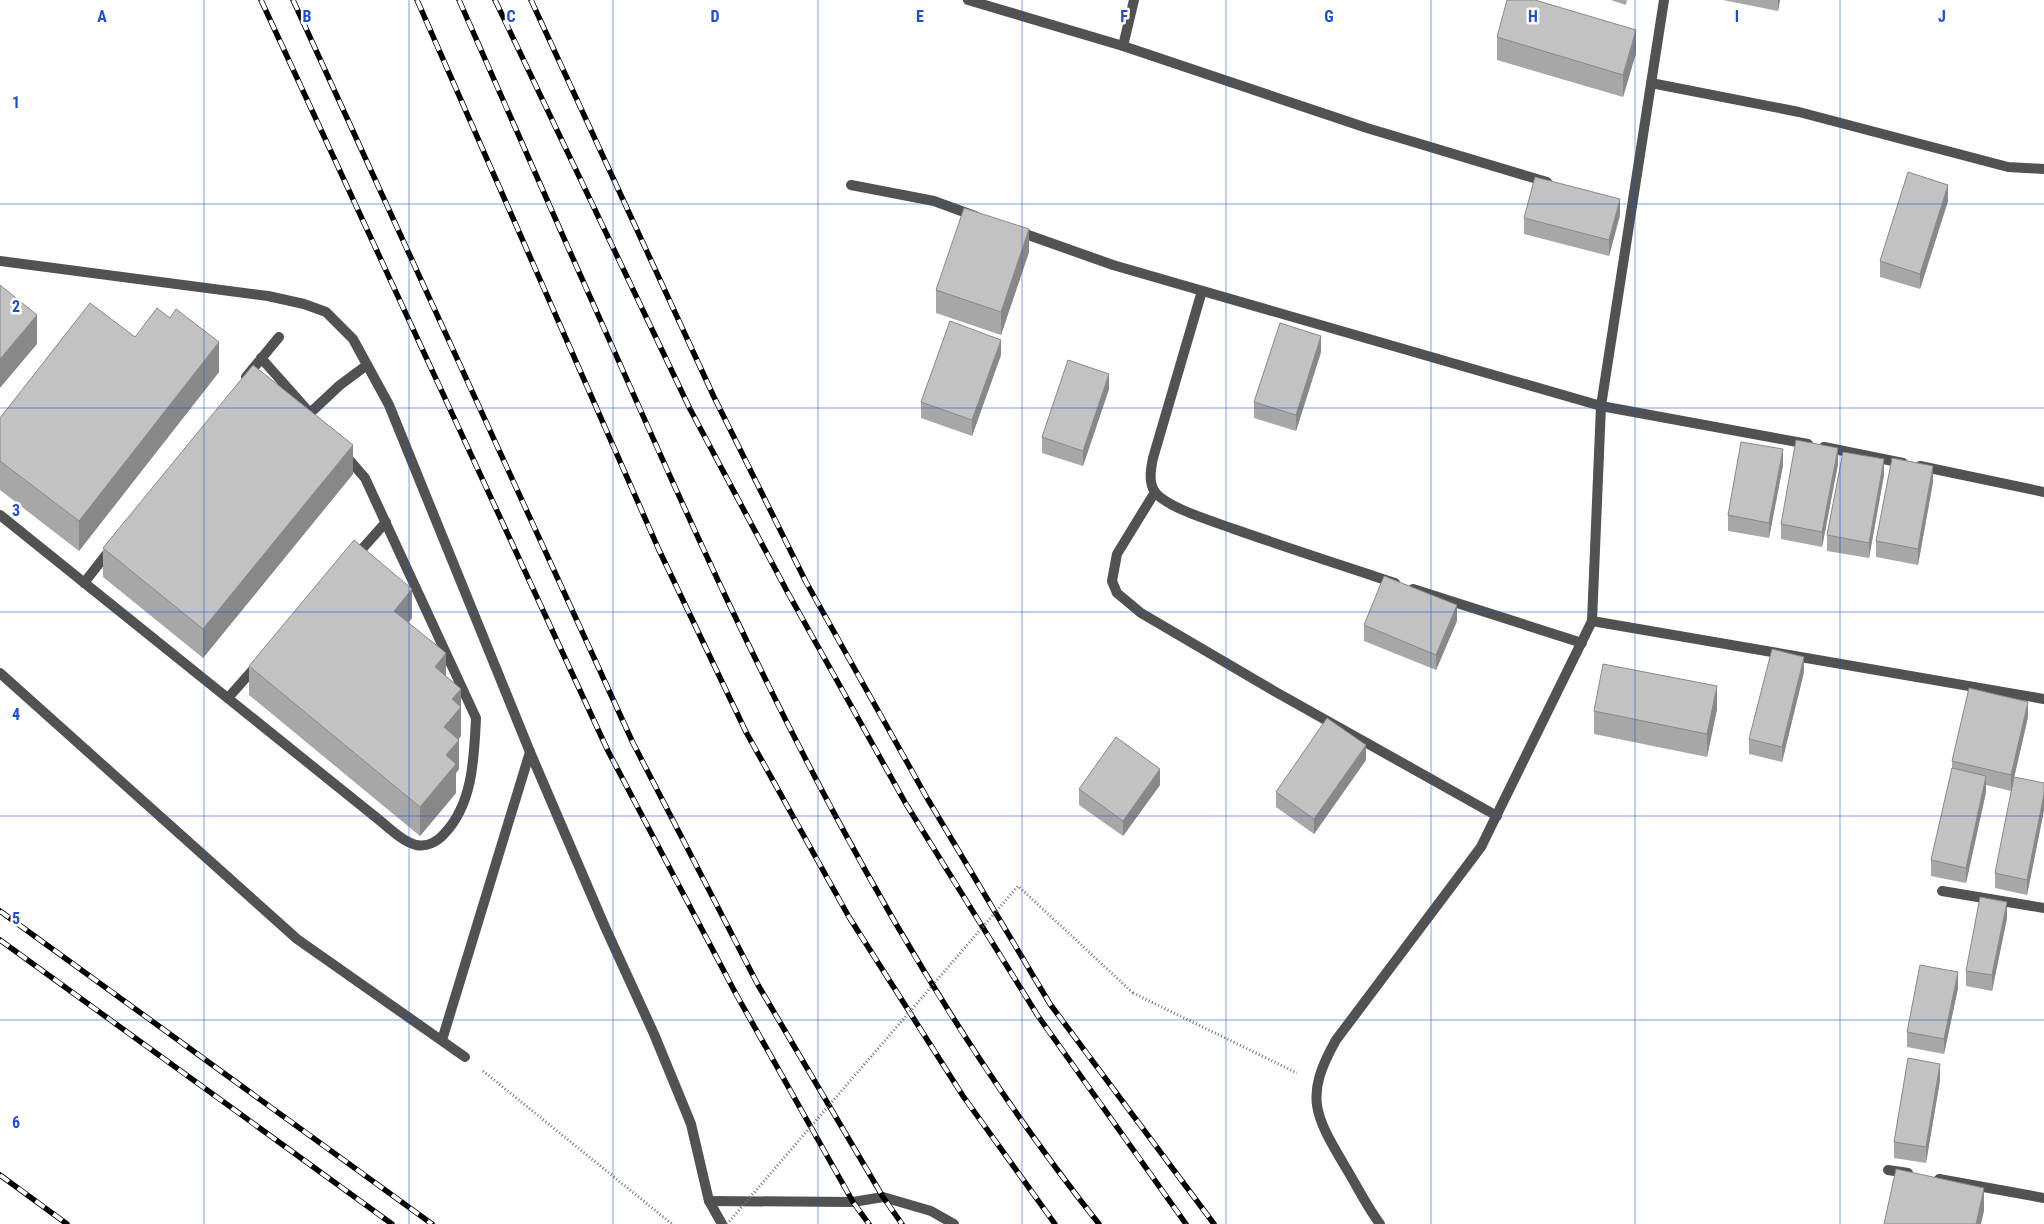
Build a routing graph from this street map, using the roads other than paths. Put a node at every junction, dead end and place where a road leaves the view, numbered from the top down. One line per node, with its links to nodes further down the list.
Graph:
1 (968, 0): 4 (street)
2 (1134, 0): 4 (street)
3 (1664, 0): 5 (street)
4 (1123, 46): 8 (street)
5 (1651, 83): 6 (street); 17 (street)
6 (2044, 169)
7 (851, 185): 9 (street)
8 (1556, 185)
9 (988, 220)
10 (1006, 227): 12 (street)
11 (0, 261): 15 (street)
12 (1202, 291): 17 (street); 19 (street)
13 (279, 337): 14 (street)
14 (261, 358): 15 (street); 16 (street)
15 (367, 365): 32 (street)
16 (237, 389)
17 (1601, 406): 20 (street); 26 (street)
18 (341, 449): 22 (street)
19 (1155, 492): 27 (street); 33 (street)
20 (2044, 492)
21 (0, 515): 25 (street)
22 (386, 522): 24 (street); 30 (street)
23 (120, 536): 25 (street)
24 (347, 566)
25 (84, 583): 30 (street)
26 (1592, 621): 27 (street); 31 (street)
27 (1582, 643): 33 (street)
28 (267, 654): 30 (street)
29 (0, 672): 36 (street)
30 (228, 698)
31 (2044, 698)
32 (530, 752): 36 (street); 40 (street)
33 (1497, 816): 43 (street)
34 (1942, 891): 35 (street)
35 (2044, 908)
36 (442, 1040): 37 (street)
37 (465, 1056)
38 (1888, 1170): 39 (street)
39 (2044, 1198)
40 (709, 1201): 41 (street); 42 (street)
41 (722, 1224)
42 (954, 1224)
43 (1380, 1224)

